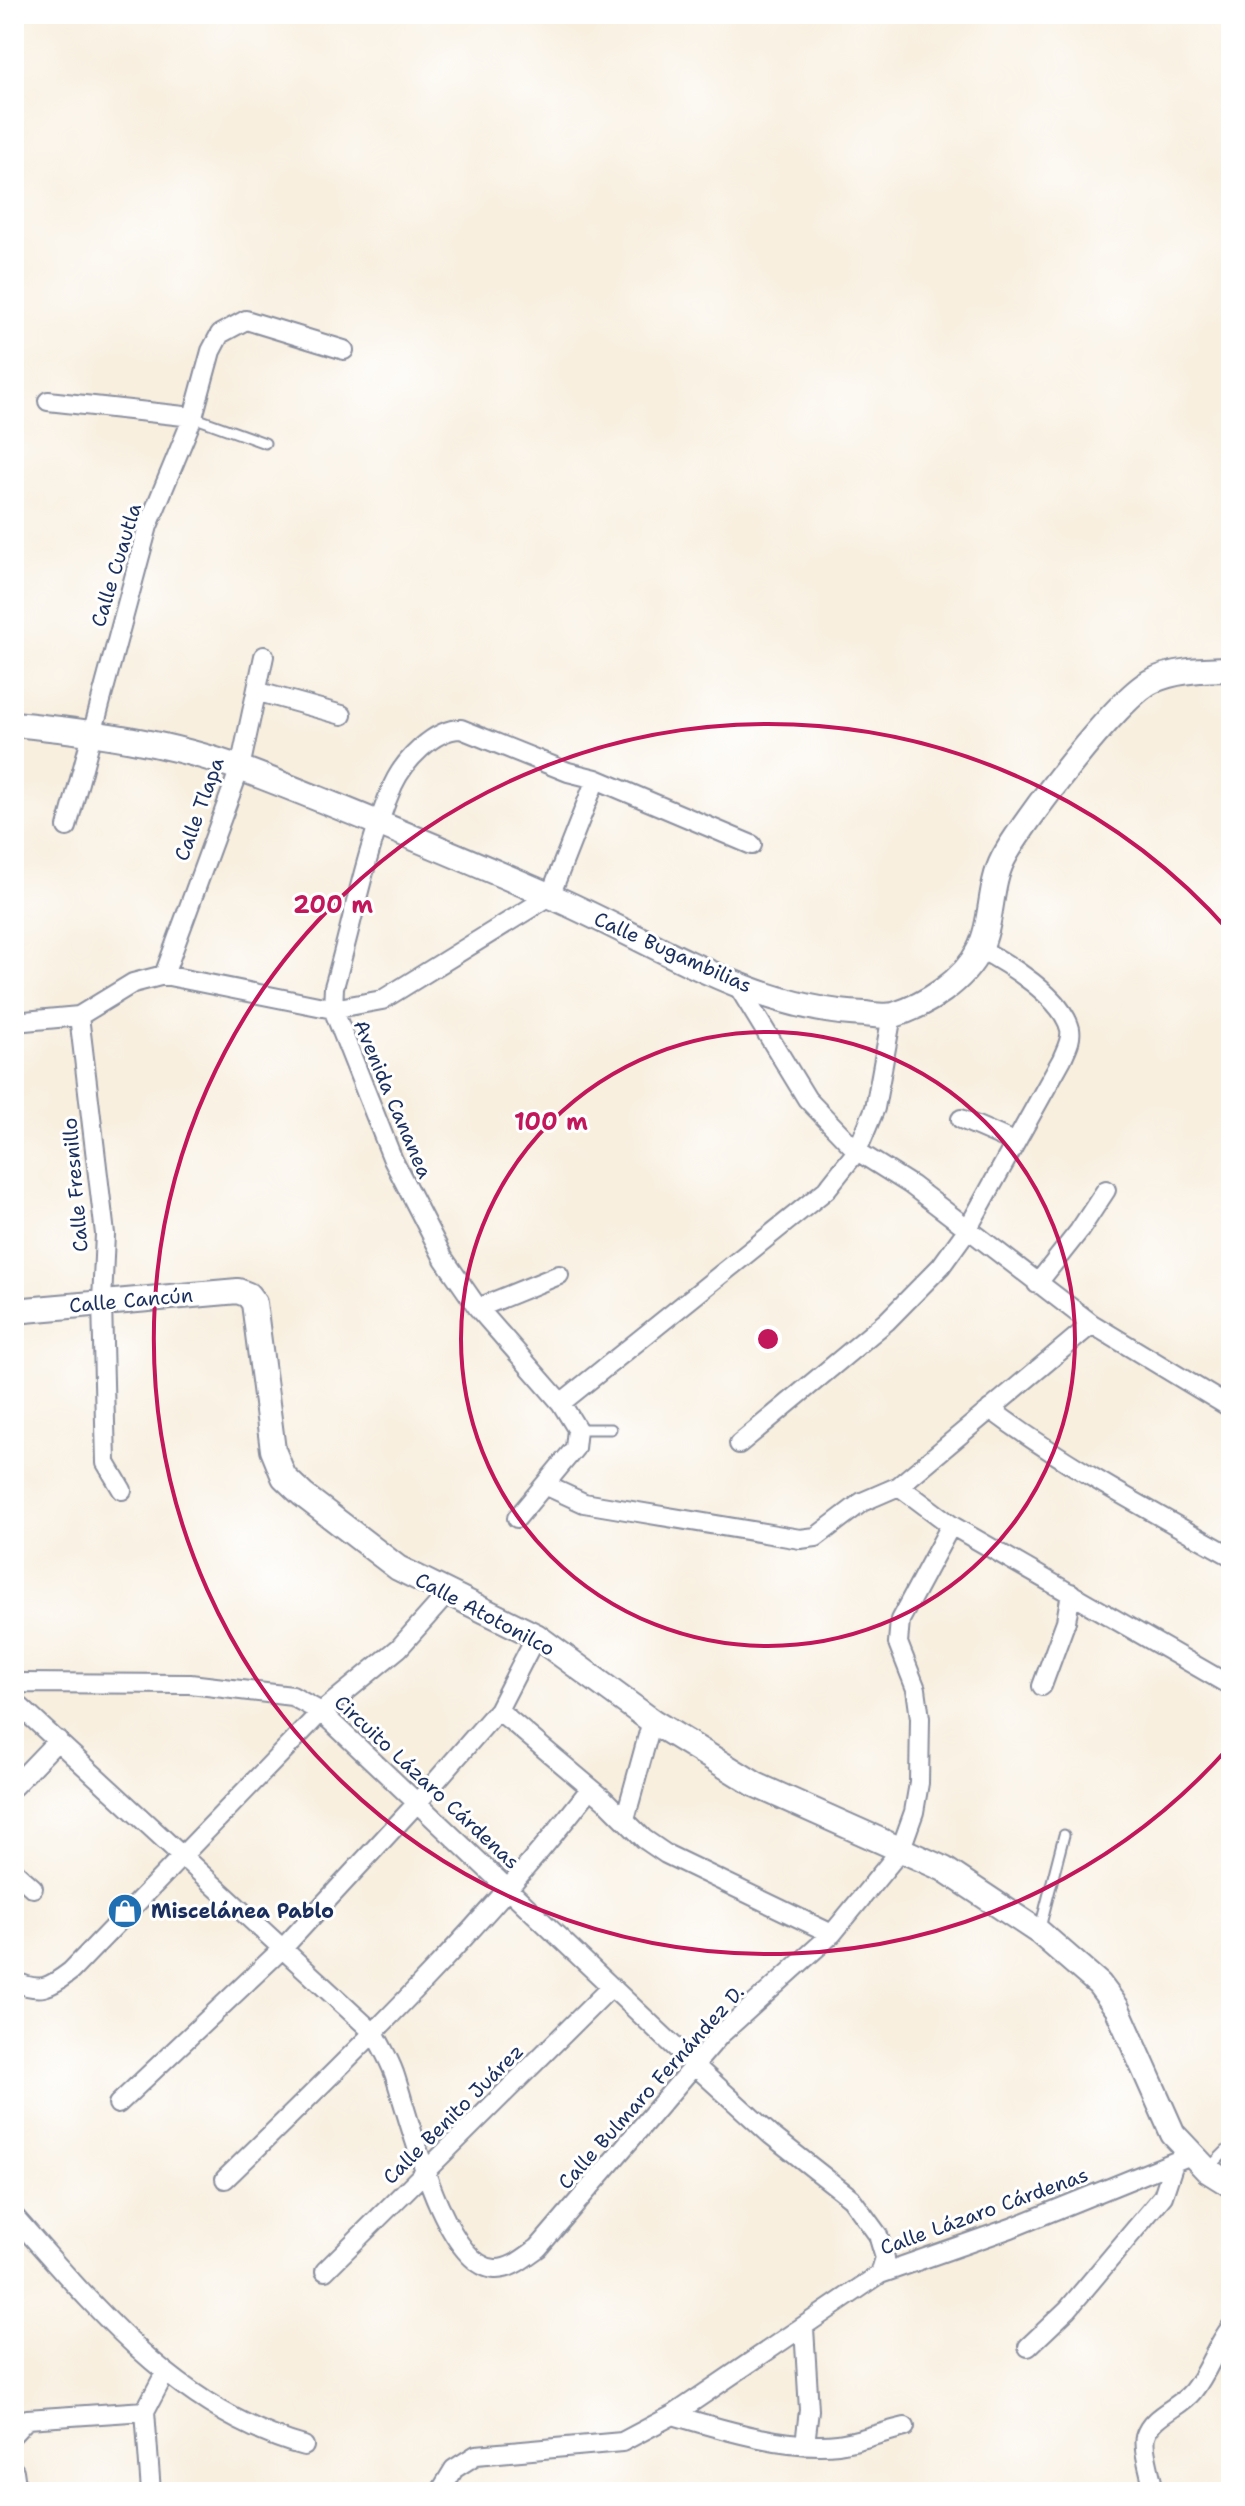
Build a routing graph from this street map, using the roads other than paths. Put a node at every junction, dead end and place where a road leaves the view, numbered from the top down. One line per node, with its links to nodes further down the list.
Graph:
1 (344, 350): 3 (street, Calle Cuautla)
2 (48, 401): 3 (street)
3 (193, 417): 4 (lane); 10 (street, Calle Cuautla)
4 (265, 443)
5 (264, 656): 7 (street, Calle Tlapa)
6 (1231, 669): 17 (street, Calle Bugambilias)
7 (259, 692): 8 (street); 11 (street, Calle Tlapa)
8 (342, 715)
9 (14, 724): 10 (street, Calle Bugambilias)
10 (92, 732): 11 (street, Calle Bugambilias); 14 (street, Calle Cuautla)
11 (240, 768): 13 (street, Calle Bugambilias); 18 (street, Calle Tlapa)
12 (596, 779): 13 (street, Avenida Cananea); 15 (street); 16 (street)
13 (380, 825): 16 (street, Calle Bugambilias); 20 (street, Avenida Cananea)
14 (67, 827)
15 (752, 845)
16 (550, 896): 19 (street, Calle Bugambilias); 20 (street)
17 (980, 949): 21 (street, Calle Bugambilias); 25 (street)
18 (164, 975): 20 (street); 22 (street)
19 (736, 983): 21 (street, Calle Bugambilias); 26 (street)
20 (333, 1009): 33 (street, Avenida Cananea)
21 (892, 1015): 26 (street)
22 (79, 1016): 23 (street); 32 (street, Calle Fresnillo)
23 (14, 1022)
24 (961, 1119): 25 (street)
25 (1014, 1142): 28 (street)
26 (857, 1151): 28 (street); 36 (street)
27 (1106, 1190): 30 (street)
28 (967, 1230): 30 (street); 41 (street)
29 (559, 1275): 33 (street)
30 (1037, 1284): 35 (street)
31 (248, 1295): 32 (street, Calle Cancún); 48 (street, Calle Atotonilco)
32 (102, 1302): 34 (street, Calle Cancún); 44 (street, Calle Fresnillo)
33 (478, 1308): 36 (street, Avenida Cananea)
34 (14, 1311)
35 (1092, 1324): 37 (street); 38 (street)
36 (561, 1403): 39 (street, Avenida Cananea)
37 (1231, 1408)
38 (990, 1409): 43 (street); 47 (street)
39 (577, 1429): 40 (lane); 42 (street)
40 (611, 1429)
41 (739, 1444)
42 (545, 1485): 43 (street); 45 (street)
43 (899, 1486): 46 (street)
44 (122, 1490)
45 (517, 1518)
46 (951, 1525): 49 (street); 64 (street, Calle Bulmaro Fernández D.)
47 (1231, 1556)
48 (448, 1593): 50 (street, Calle Atotonilco); 56 (street)
49 (1071, 1593): 52 (street); 53 (street)
50 (536, 1636): 55 (street); 57 (street, Calle Atotonilco)
51 (14, 1683): 56 (street, Circuito Lázaro Cárdenas)
52 (1042, 1686)
53 (1231, 1686)
54 (14, 1701): 58 (street)
55 (498, 1710): 60 (street); 61 (street)
56 (321, 1712): 61 (street, Circuito Lázaro Cárdenas); 65 (street)
57 (652, 1721): 62 (street); 64 (street, Calle Atotonilco)
58 (58, 1740): 59 (street); 65 (street)
59 (14, 1786)
60 (590, 1789): 62 (street); 68 (street)
61 (417, 1803): 68 (street, Circuito Lázaro Cárdenas); 71 (street)
62 (625, 1819): 70 (street)
63 (1064, 1835): 69 (lane)
64 (900, 1851): 69 (street, Calle Atotonilco); 70 (street, Calle Bulmaro Fernández D.)
65 (185, 1856): 71 (street); 72 (street)
66 (14, 1871): 67 (street)
67 (33, 1888)
68 (509, 1888): 73 (street, Circuito Lázaro Cárdenas); 74 (street)
69 (1039, 1932): 78 (street, Calle Atotonilco)
70 (832, 1934): 75 (street, Calle Bulmaro Fernández D.)
71 (283, 1948): 74 (street); 76 (street)
72 (14, 1981)
73 (611, 1987): 75 (street, Circuito Lázaro Cárdenas); 79 (street, Calle Benito Juárez)
74 (375, 2034): 79 (street); 80 (street)
75 (694, 2065): 79 (street, Calle Bulmaro Fernández D.); 84 (street, Calle Lázaro Cárdenas)
76 (118, 2104)
77 (1231, 2146): 78 (lane)
78 (1191, 2162): 81 (street); 84 (street, Calle Lázaro Cárdenas); 87 (street)
79 (425, 2175): 83 (street, Calle Benito Juárez)
80 (225, 2179)
81 (1231, 2185)
82 (14, 2216): 88 (street)
83 (325, 2271)
84 (880, 2274): 86 (street)
85 (1231, 2327): 99 (street)
86 (804, 2328): 90 (street); 93 (street)
87 (1028, 2347)
88 (165, 2373): 89 (street); 94 (street)
89 (145, 2411): 92 (street); 97 (street)
90 (673, 2415): 93 (street); 98 (street)
91 (905, 2427): 93 (street)
92 (14, 2433)
93 (805, 2444)
94 (304, 2446)
95 (14, 2471): 96 (street)
96 (17, 2492)
97 (151, 2492)
98 (440, 2492)
99 (1154, 2492)

